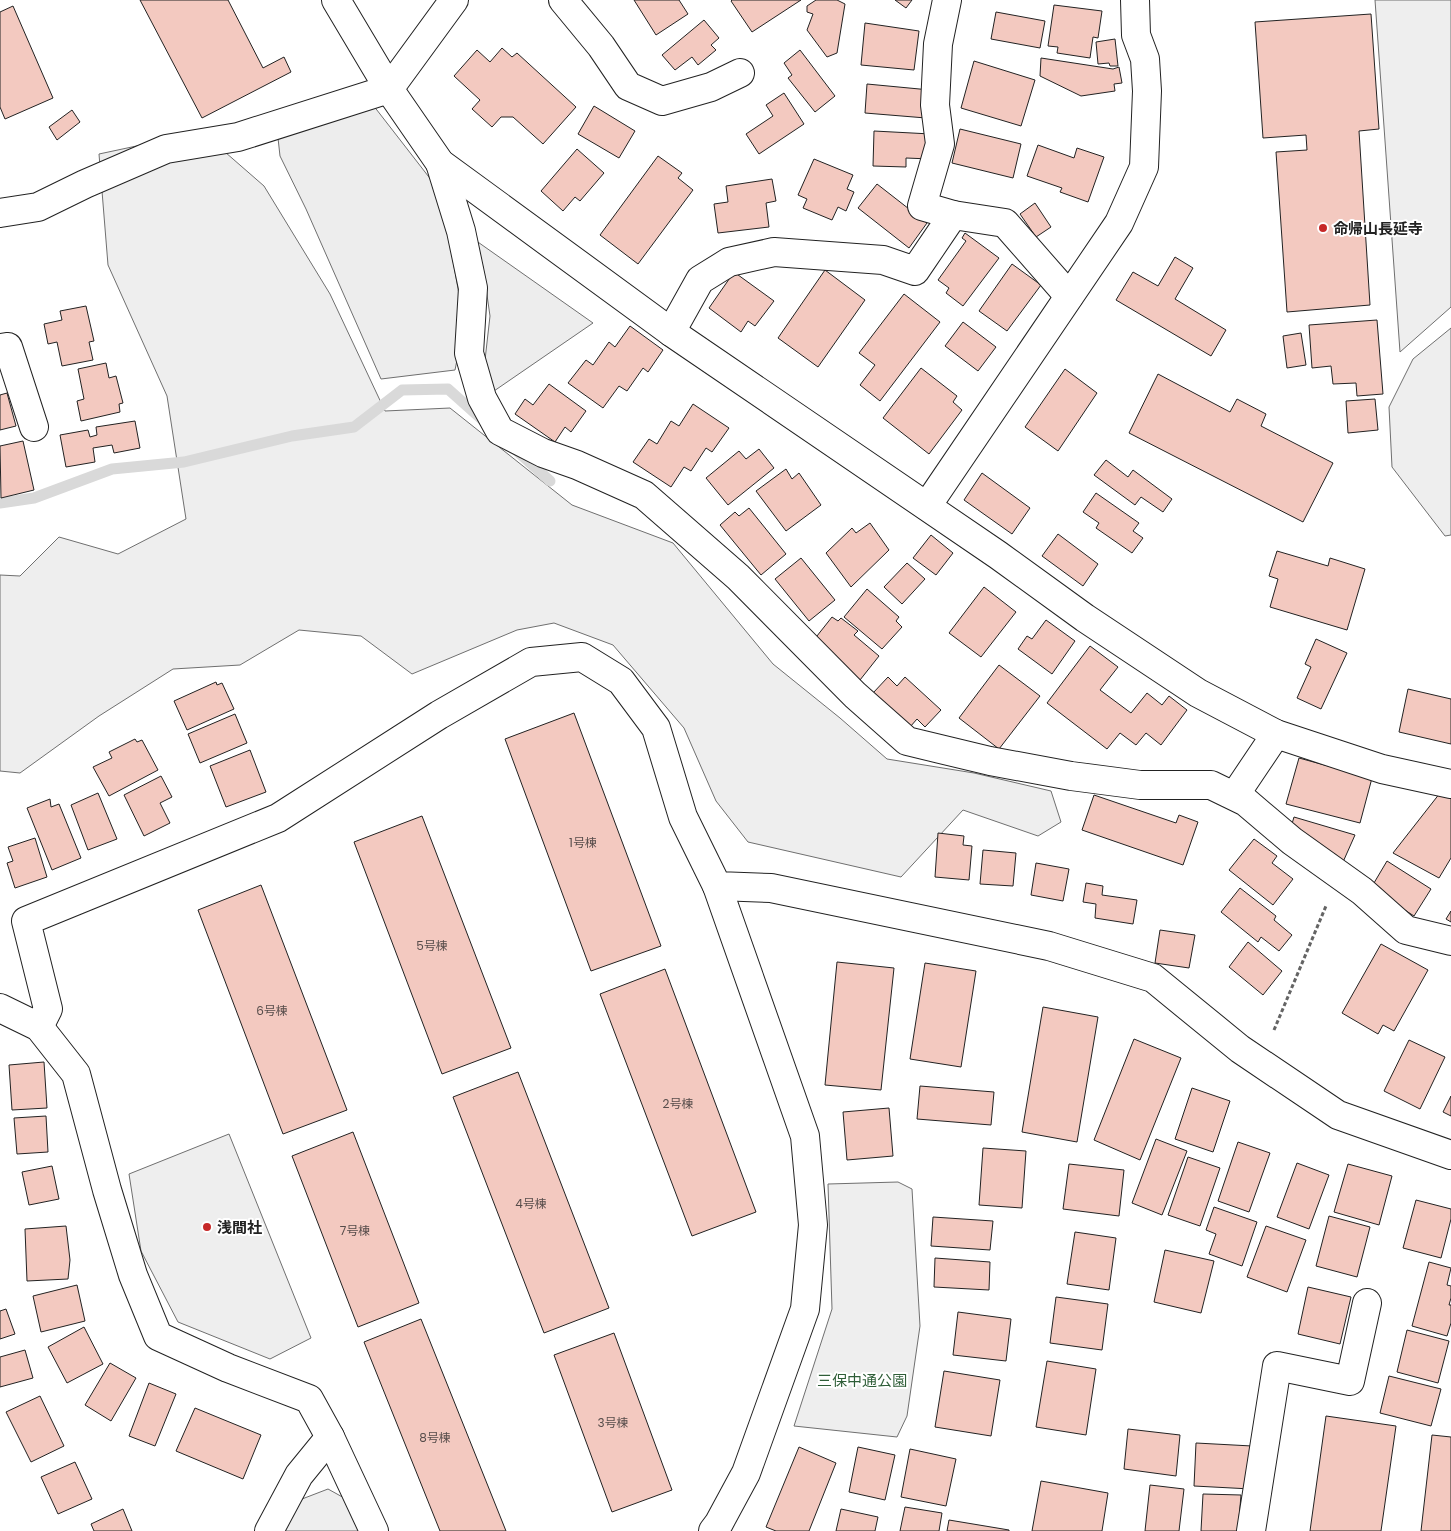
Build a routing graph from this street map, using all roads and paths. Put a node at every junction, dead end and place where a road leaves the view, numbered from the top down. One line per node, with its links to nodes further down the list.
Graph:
1 (336, 0): 9 (street)
2 (454, 0): 9 (street)
3 (563, 0): 8 (street)
4 (947, 0): 12 (street)
5 (1120, 0): 7 (street)
6 (1135, 0): 7 (street)
7 (1136, 35): 13 (street)
8 (740, 73)
9 (389, 90): 10 (street); 11 (street)
10 (440, 163): 14 (street); 20 (street)
11 (0, 213)
12 (953, 215): 13 (street); 14 (street)
13 (1069, 296): 17 (street)
14 (671, 332): 17 (street)
15 (0, 348): 16 (street)
16 (34, 427)
17 (926, 506): 18 (street)
18 (1276, 734): 19 (street); 20 (street)
19 (1451, 784)
20 (1234, 795): 21 (street)
21 (1339, 874): 23 (street); 26 (path)
22 (717, 886): 25 (street); 26 (street); 30 (street)
23 (1451, 941)
24 (0, 1008): 25 (street)
25 (39, 1027): 29 (street)
26 (1260, 1062): 27 (street)
27 (1451, 1155)
28 (1367, 1304): 33 (street)
29 (330, 1437): 31 (street); 32 (street)
30 (721, 1528)
31 (268, 1531)
32 (374, 1531)
33 (1252, 1531)

